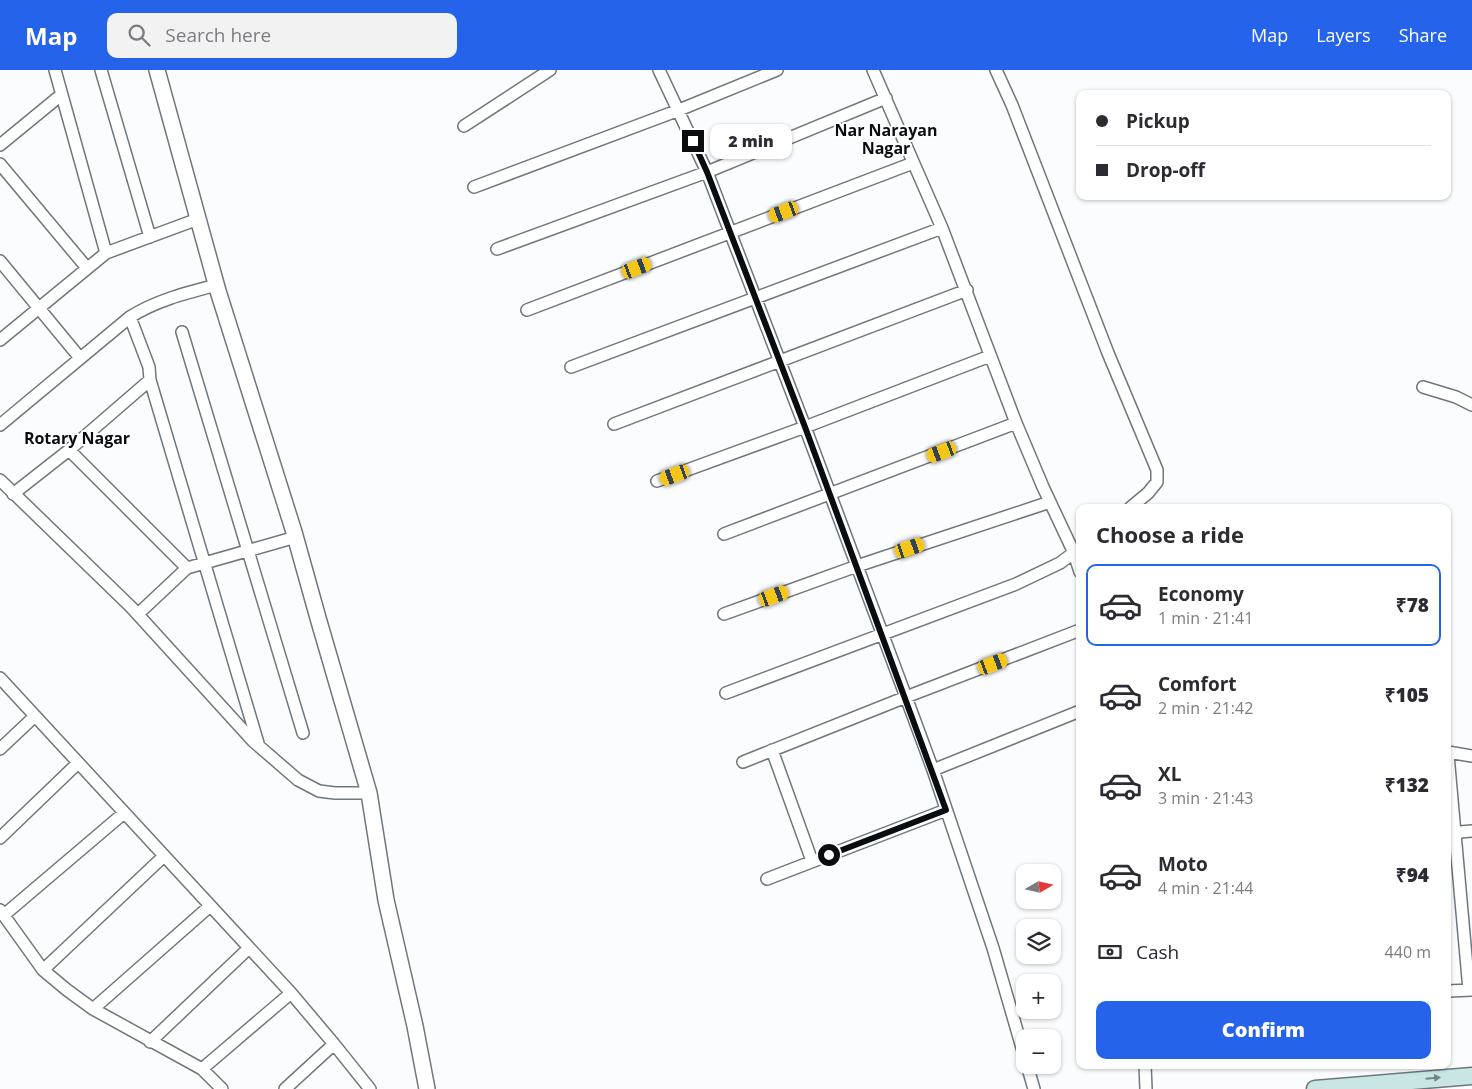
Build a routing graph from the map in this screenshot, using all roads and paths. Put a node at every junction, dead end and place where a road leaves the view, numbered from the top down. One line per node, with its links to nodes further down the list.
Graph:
1 (55, 70): 9 (street)
2 (101, 70): 21 (street)
3 (157, 70): 18 (street)
4 (550, 70): 12 (street)
5 (659, 70): 11 (street)
6 (777, 70): 11 (street)
7 (873, 70): 10 (street)
8 (996, 70): 51 (street)
9 (61, 94): 13 (street); 23 (street)
10 (886, 98): 14 (street); 16 (street)
11 (679, 110): 16 (street); 17 (street)
12 (464, 126)
13 (0, 145)
14 (913, 163): 19 (street); 20 (street)
15 (0, 164): 25 (street)
16 (707, 172): 20 (street); 22 (street)
17 (474, 187)
18 (198, 219): 21 (street); 26 (street)
19 (942, 228): 27 (street); 28 (street)
20 (729, 233): 28 (street); 30 (street)
21 (150, 237): 23 (street)
22 (497, 249)
23 (106, 253): 25 (street)
24 (0, 261): 29 (street)
25 (87, 268): 29 (street)
26 (217, 285): 31 (street); 53 (street)
27 (967, 290): 34 (street); 36 (street)
28 (756, 297): 36 (street); 37 (street)
29 (40, 310): 33 (street); 35 (street)
30 (527, 310)
31 (130, 316): 35 (street); 38 (street)
32 (182, 332): 55 (street)
33 (0, 340)
34 (990, 356): 41 (street); 44 (street)
35 (80, 358): 43 (street)
36 (779, 361): 42 (street); 44 (street)
37 (571, 367)
38 (150, 380): 45 (street); 57 (street)
39 (1423, 387): 40 (street)
40 (1472, 405)
41 (1016, 423): 49 (street); 50 (street)
42 (614, 424)
43 (0, 425)
44 (805, 427): 47 (street); 49 (street)
45 (69, 450): 48 (street); 59 (street)
46 (0, 480): 48 (street)
47 (657, 482)
48 (13, 494): 60 (street)
49 (830, 494): 52 (street); 58 (street)
50 (1050, 502): 54 (street); 58 (street)
51 (1135, 504)
52 (724, 534)
53 (296, 537): 55 (street); 78 (street)
54 (1076, 549)
55 (247, 550): 57 (street); 69 (street)
56 (1076, 552): 63 (street)
57 (203, 562): 59 (street); 70 (street)
58 (857, 566): 61 (street); 63 (street)
59 (186, 568): 60 (street)
60 (138, 614): 70 (street)
61 (724, 614)
62 (1076, 632): 66 (street)
63 (882, 634): 65 (street); 66 (street)
64 (0, 678): 68 (street)
65 (726, 694)
66 (906, 697): 72 (street); 77 (street)
67 (1076, 713): 77 (street)
68 (34, 716): 71 (street); 76 (street)
69 (303, 733)
70 (259, 746): 78 (street)
71 (0, 749)
72 (772, 750): 75 (street); 85 (street)
73 (1451, 753): 74 (street)
74 (1472, 756)
75 (743, 762)
76 (78, 763): 80 (street); 83 (street)
77 (932, 770): 79 (street)
78 (369, 793): 105 (street)
79 (946, 810): 85 (street); 95 (street)
80 (124, 813): 84 (street); 88 (street)
81 (1472, 831): 82 (street)
82 (1451, 833): 91 (street)
83 (0, 838)
84 (164, 856): 87 (street); 90 (street)
85 (812, 861): 86 (street)
86 (767, 879)
87 (210, 906): 89 (street); 94 (street)
88 (2, 912): 90 (street)
89 (249, 948): 93 (street); 96 (street)
90 (43, 970): 94 (street)
91 (1471, 990): 92 (street)
92 (1451, 991)
93 (290, 993): 97 (street); 99 (street)
94 (93, 1009): 96 (street)
95 (1017, 1029)
96 (150, 1042): 99 (street)
97 (334, 1044): 103 (street); 104 (street)
98 (1145, 1069): 107 (street)
99 (202, 1070): 102 (street)
100 (1030, 1074): 106 (street)
101 (1472, 1076): 108 (main road, one-way to 101)
102 (222, 1089)
103 (285, 1089)
104 (370, 1089)
105 (427, 1089)
106 (1034, 1089)
107 (1146, 1089)
108 (1314, 1089)

